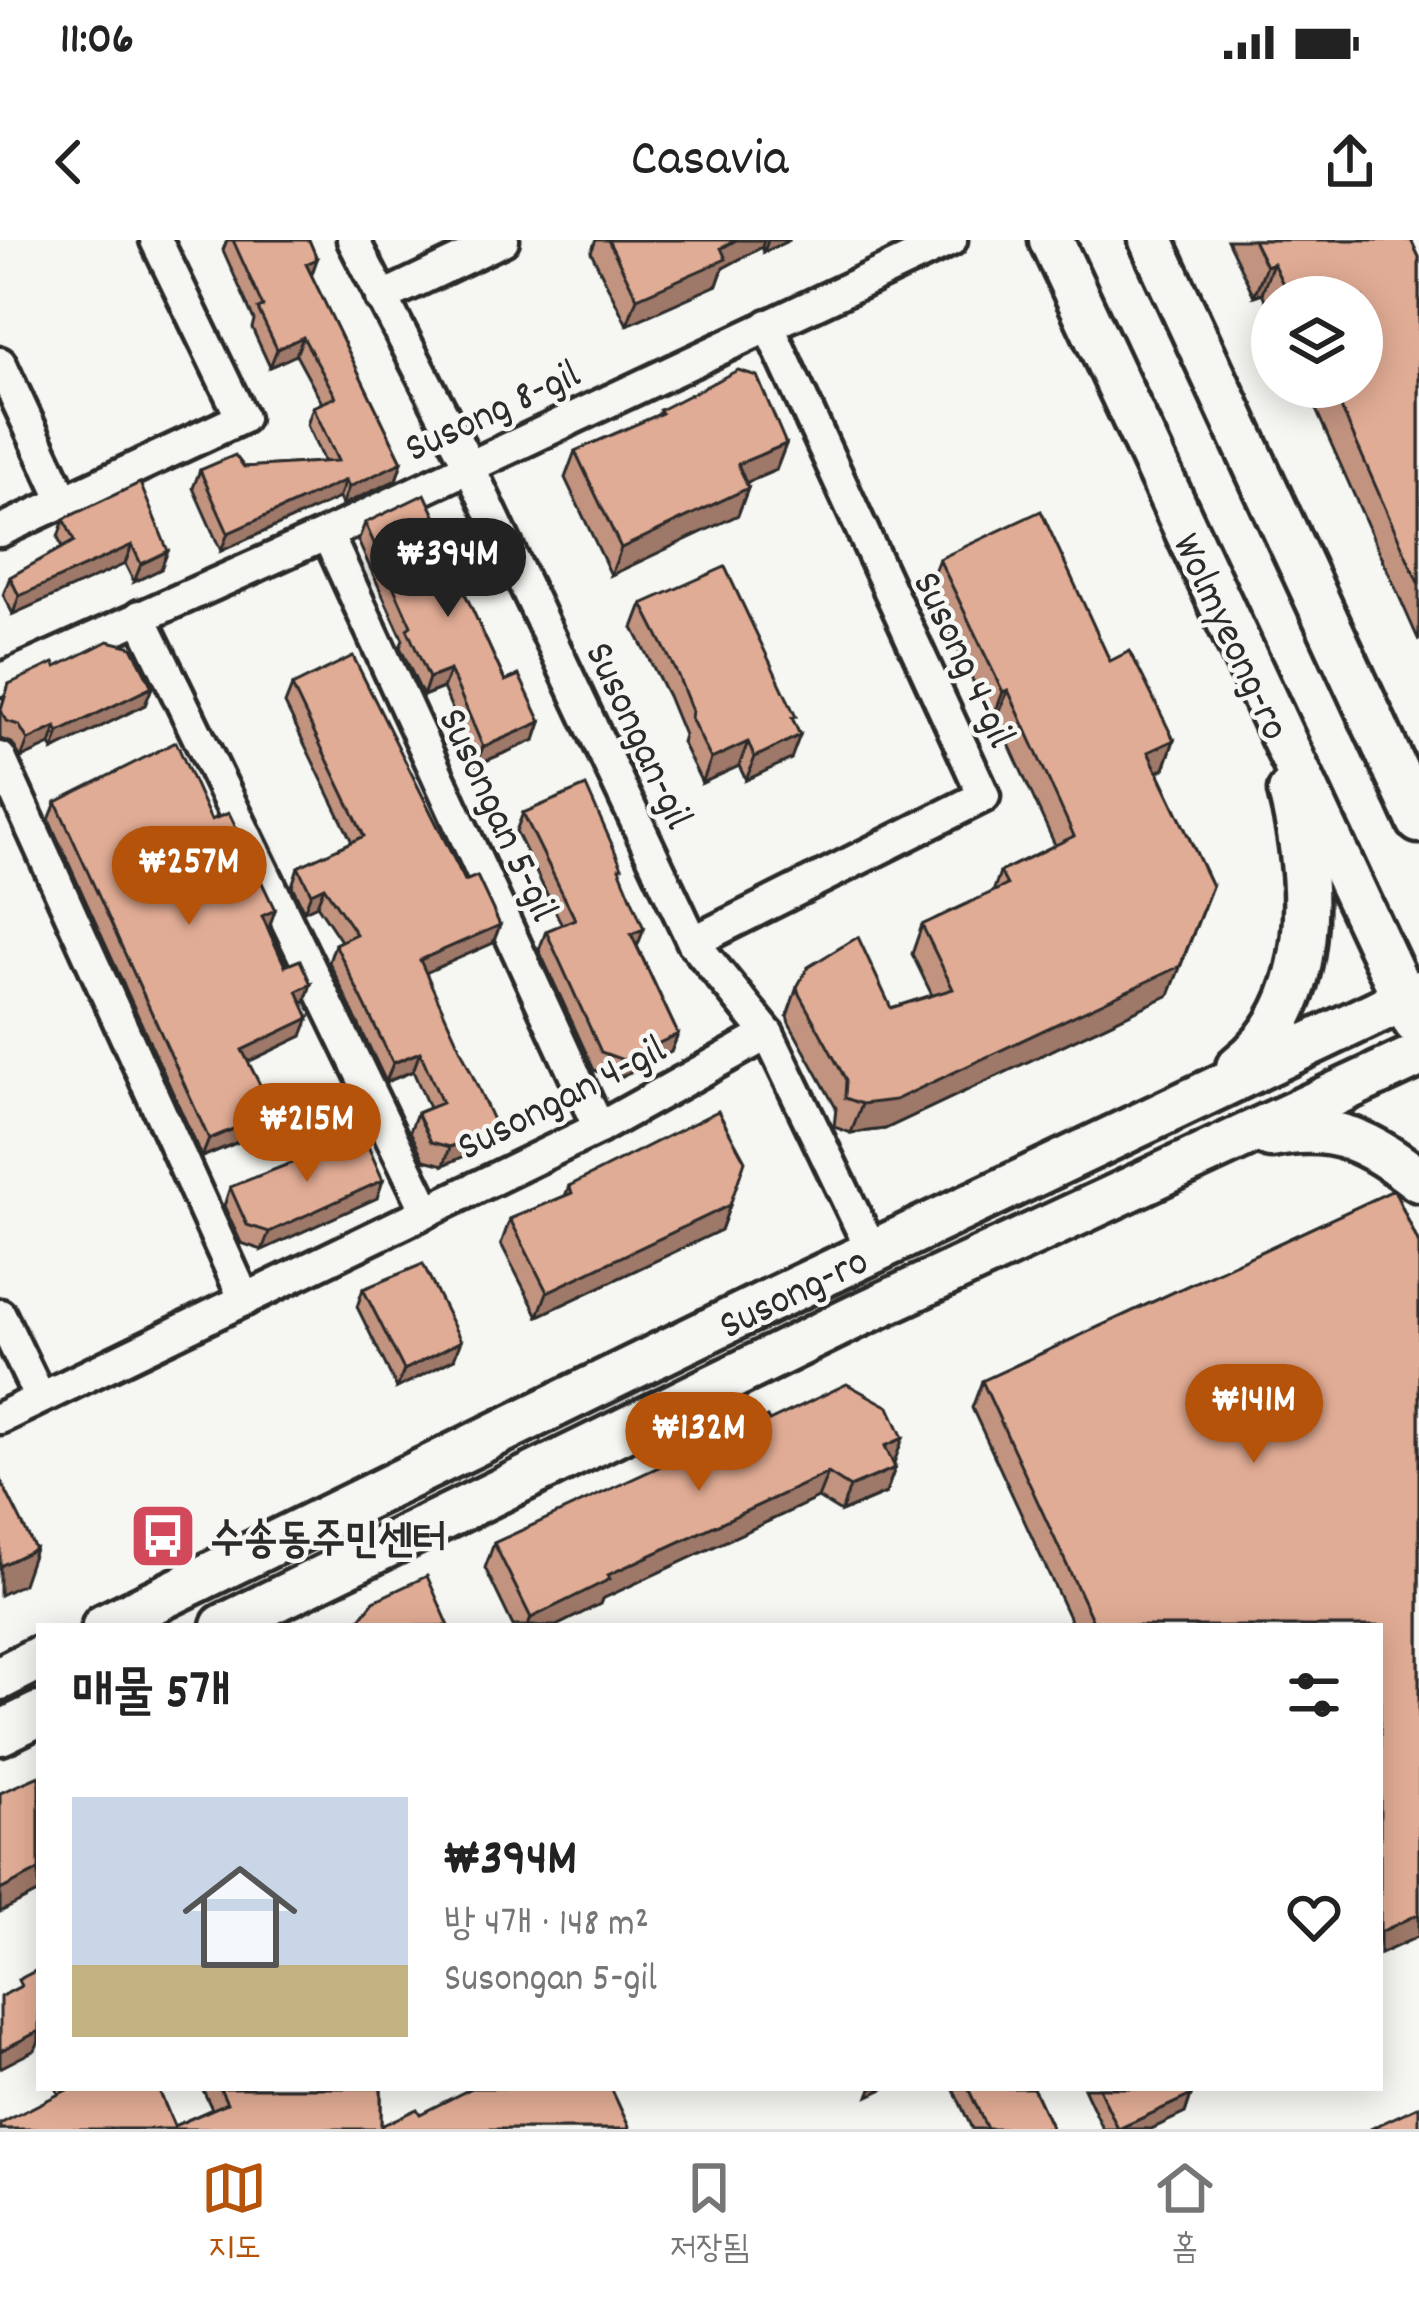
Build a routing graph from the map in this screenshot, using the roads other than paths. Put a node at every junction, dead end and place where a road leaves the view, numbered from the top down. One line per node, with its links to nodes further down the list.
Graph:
1 (156, 240): 11 (street)
2 (353, 240): 7 (street, Susongan-gil)
3 (503, 240): 7 (street)
4 (950, 240): 8 (street, Susong 8-gil)
5 (1051, 240): 16 (street, Wolmyeong-ro)
6 (1151, 240): 18 (street)
7 (381, 298): 10 (street, Susongan-gil)
8 (768, 325): 10 (street, Susong 8-gil); 20 (street, Susong 4-gil)
9 (0, 363): 11 (street)
10 (468, 464): 13 (street, Susong 8-gil); 20 (street, Susongan-gil)
11 (64, 501): 12 (street)
12 (0, 531)
13 (327, 534): 14 (street, Susong 8-gil); 25 (street, Susongan 5-gil)
14 (140, 616): 15 (street, Susong 8-gil); 28 (street)
15 (0, 680)
16 (1273, 720): 21 (street, Wolmyeong-ro); 24 (street)
17 (0, 758): 30 (street)
18 (1408, 779): 19 (street)
19 (1419, 821)
20 (693, 942): 22 (street, Susongan-gil)
21 (1414, 1007): 24 (street, Susong-ro)
22 (768, 1034): 25 (street, Susongan 4-gil); 29 (street, Susongan-gil)
23 (1419, 1055): 26 (street, Susong-ro)
24 (1194, 1096): 29 (street, Susong-ro)
25 (599, 1128): 28 (street, Susongan 4-gil)
26 (1212, 1151): 27 (street); 35 (street, Susong-ro)
27 (1419, 1180)
28 (426, 1209): 30 (street, Susongan 4-gil)
29 (872, 1251): 34 (street, Susong-ro)
30 (245, 1300): 32 (street, Susongan 4-gil)
31 (0, 1315): 32 (street)
32 (40, 1398): 33 (street, Susongan 4-gil)
33 (0, 1418)
34 (110, 1623)
35 (229, 1623)
36 (36, 1660): 37 (street)
37 (0, 1678)
38 (36, 1715): 39 (street)
39 (0, 1733)

